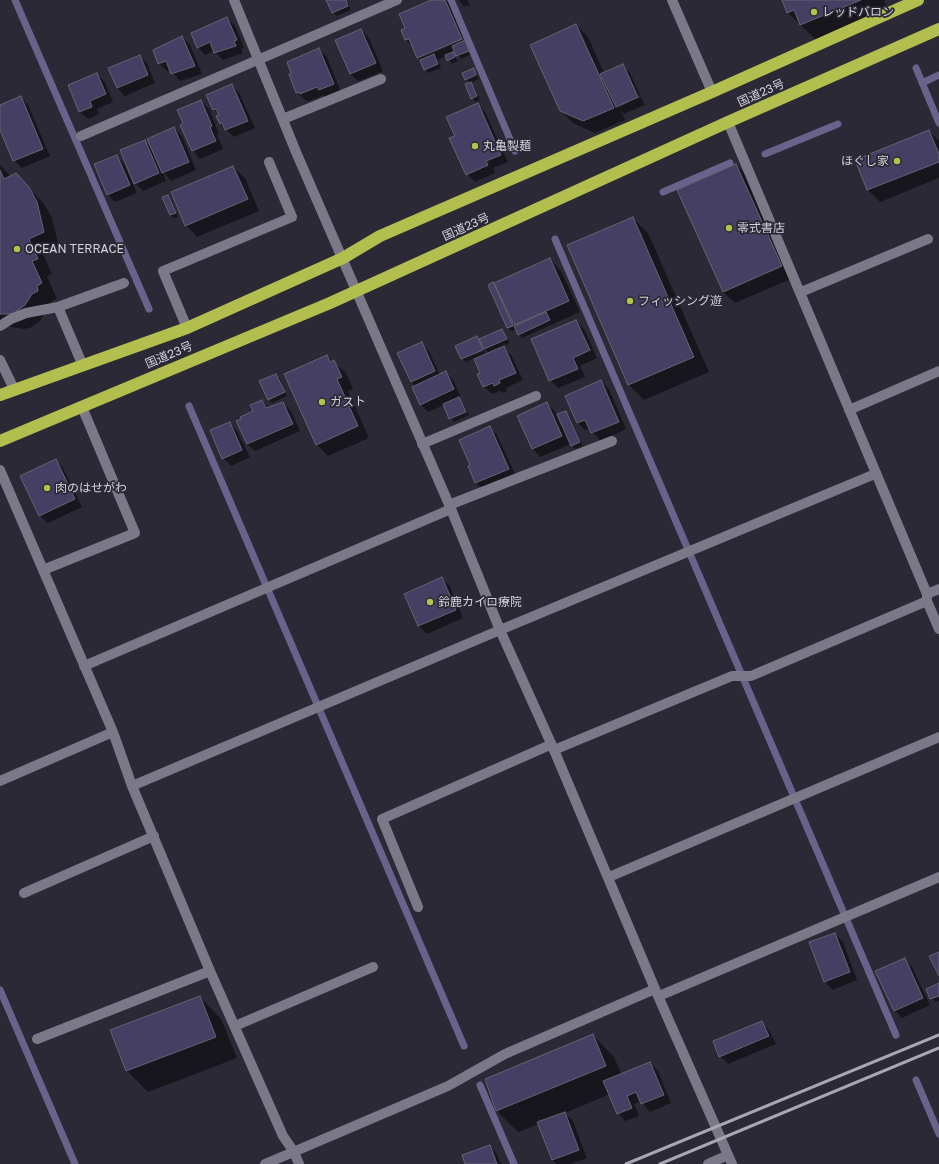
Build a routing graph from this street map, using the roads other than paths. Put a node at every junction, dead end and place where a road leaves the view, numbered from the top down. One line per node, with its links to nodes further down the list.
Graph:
1 (234, 0): 6 (street)
2 (398, 0): 6 (street)
3 (672, 0): 8 (street)
4 (918, 0): 8 (highway, 国道23号)
5 (939, 29): 10 (highway, 国道23号)
6 (259, 58): 9 (street); 11 (street)
7 (381, 79): 9 (street)
8 (712, 92): 14 (highway, 国道23号)
9 (283, 120): 14 (street)
10 (728, 122): 16 (highway, 国道23号); 17 (street)
11 (81, 136)
12 (269, 162): 20 (street)
13 (928, 239): 17 (street)
14 (343, 258): 16 (street); 20 (highway, 国道23号)
15 (124, 283): 18 (street)
16 (355, 292): 27 (highway, 国道23号); 31 (street)
17 (801, 292): 28 (street)
18 (58, 307): 19 (street); 22 (street)
19 (0, 326)
20 (188, 328): 22 (highway, 国道23号)
21 (0, 360): 24 (street)
22 (83, 366): 24 (highway, 国道23号)
23 (939, 371): 28 (street)
24 (14, 389): 25 (highway, 国道23号)
25 (0, 395)
26 (536, 396): 31 (street)
27 (82, 407): 29 (highway, 国道23号); 35 (street)
28 (849, 410): 33 (street)
29 (0, 441)
30 (612, 441): 34 (street)
31 (422, 444): 34 (street)
32 (0, 470): 35 (street)
33 (875, 474): 37 (street); 39 (street)
34 (450, 507): 39 (street); 40 (street)
35 (43, 570): 40 (street)
36 (939, 589): 37 (street)
37 (927, 597): 38 (street); 43 (street)
38 (939, 629)
39 (500, 630): 43 (street); 45 (street)
40 (84, 666): 41 (street)
41 (113, 732): 44 (street); 45 (street)
42 (939, 737): 47 (street)
43 (552, 747): 47 (street); 50 (street)
44 (0, 781)
45 (132, 786): 46 (street)
46 (154, 836): 49 (street); 52 (street)
47 (609, 877): 53 (street)
48 (939, 877): 53 (street)
49 (24, 894)
50 (418, 907)
51 (373, 967): 54 (street)
52 (210, 970): 54 (street); 55 (street)
53 (657, 993): 56 (street); 57 (street)
54 (235, 1026): 56 (street)
55 (37, 1039)
56 (294, 1152): 58 (street); 59 (street)
57 (730, 1160): 60 (street)
58 (265, 1164)
59 (299, 1164)
60 (708, 1164)

